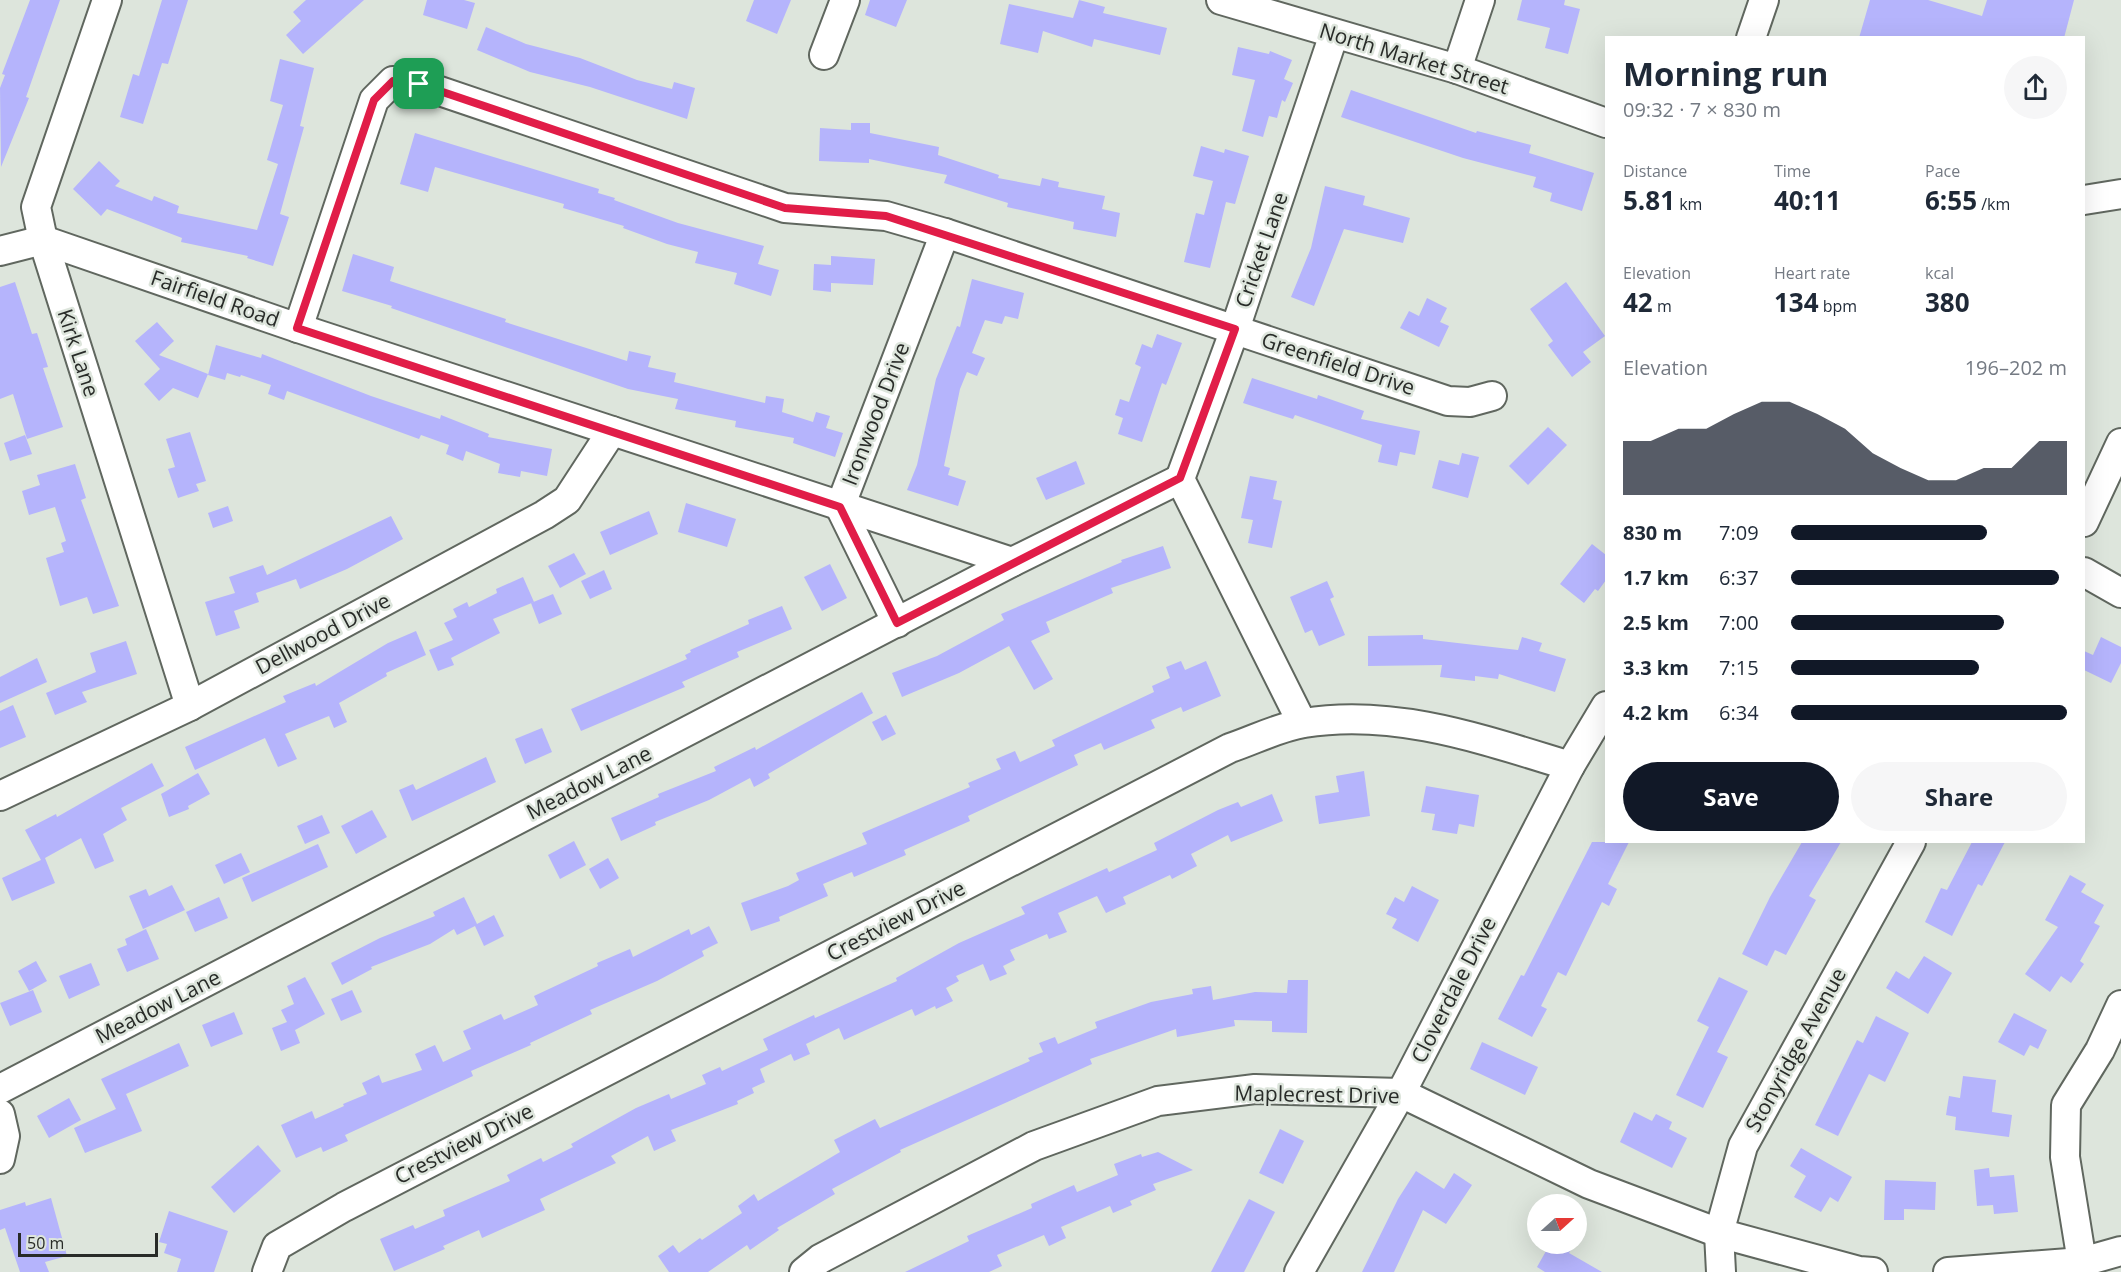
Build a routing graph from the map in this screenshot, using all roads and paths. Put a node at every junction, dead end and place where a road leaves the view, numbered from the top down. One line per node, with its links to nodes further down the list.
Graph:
1 (107, 0): 14 (street, Kirk Lane)
2 (845, 0): 8 (street)
3 (1221, 0): 6 (street, North Market Street)
4 (1480, 0): 9 (street)
5 (1764, 0): 7 (street)
6 (1335, 34): 9 (street, North Market Street); 17 (street, Cricket Lane)
7 (1752, 36)
8 (824, 55)
9 (1457, 69): 10 (street, North Market Street)
10 (1605, 123)
11 (2120, 197): 12 (street)
12 (2085, 200)
13 (945, 233): 16 (street, Greenfield Drive); 17 (street, Greenfield Drive); 22 (street, Ironwood Drive)
14 (43, 240): 15 (street); 16 (street, Fairfield Road); 28 (street, Kirk Lane)
15 (0, 251)
16 (297, 328): 19 (street, Fairfield Road)
17 (1235, 329): 18 (street, Greenfield Drive); 21 (street, Cricket Lane)
18 (1492, 396)
19 (612, 430): 22 (street, Fairfield Road); 28 (street, Dellwood Drive)
20 (2121, 443): 23 (street)
21 (1180, 478): 24 (street, Meadow Lane); 30 (street)
22 (840, 507): 24 (street, Fairfield Road); 27 (street, Ironwood Drive)
23 (2085, 520)
24 (1012, 562): 27 (street, Meadow Lane)
25 (2085, 573): 26 (street)
26 (2121, 593)
27 (897, 623): 35 (street, Meadow Lane)
28 (190, 706): 32 (street, Dellwood Drive)
29 (1605, 708): 31 (street, Cloverdale Drive)
30 (1302, 723): 31 (street, Crestview Drive); 42 (street, Crestview Drive)
31 (1570, 766): 36 (street, Cloverdale Drive)
32 (0, 796)
33 (1910, 843): 39 (street, Stonyridge Avenue)
34 (2121, 1005): 41 (street)
35 (0, 1089)
36 (1401, 1093): 39 (street, Maplecrest Drive); 43 (street, Maplecrest Drive); 44 (street, Cloverdale Drive)
37 (0, 1114): 38 (street)
38 (0, 1159)
39 (1719, 1233): 45 (street, Stonyridge Avenue); 46 (street, Maplecrest Drive)
40 (2121, 1251): 41 (street)
41 (2082, 1262): 47 (street)
42 (267, 1272)
43 (804, 1272)
44 (1299, 1272)
45 (1721, 1272)
46 (1873, 1272)
47 (1948, 1272)

